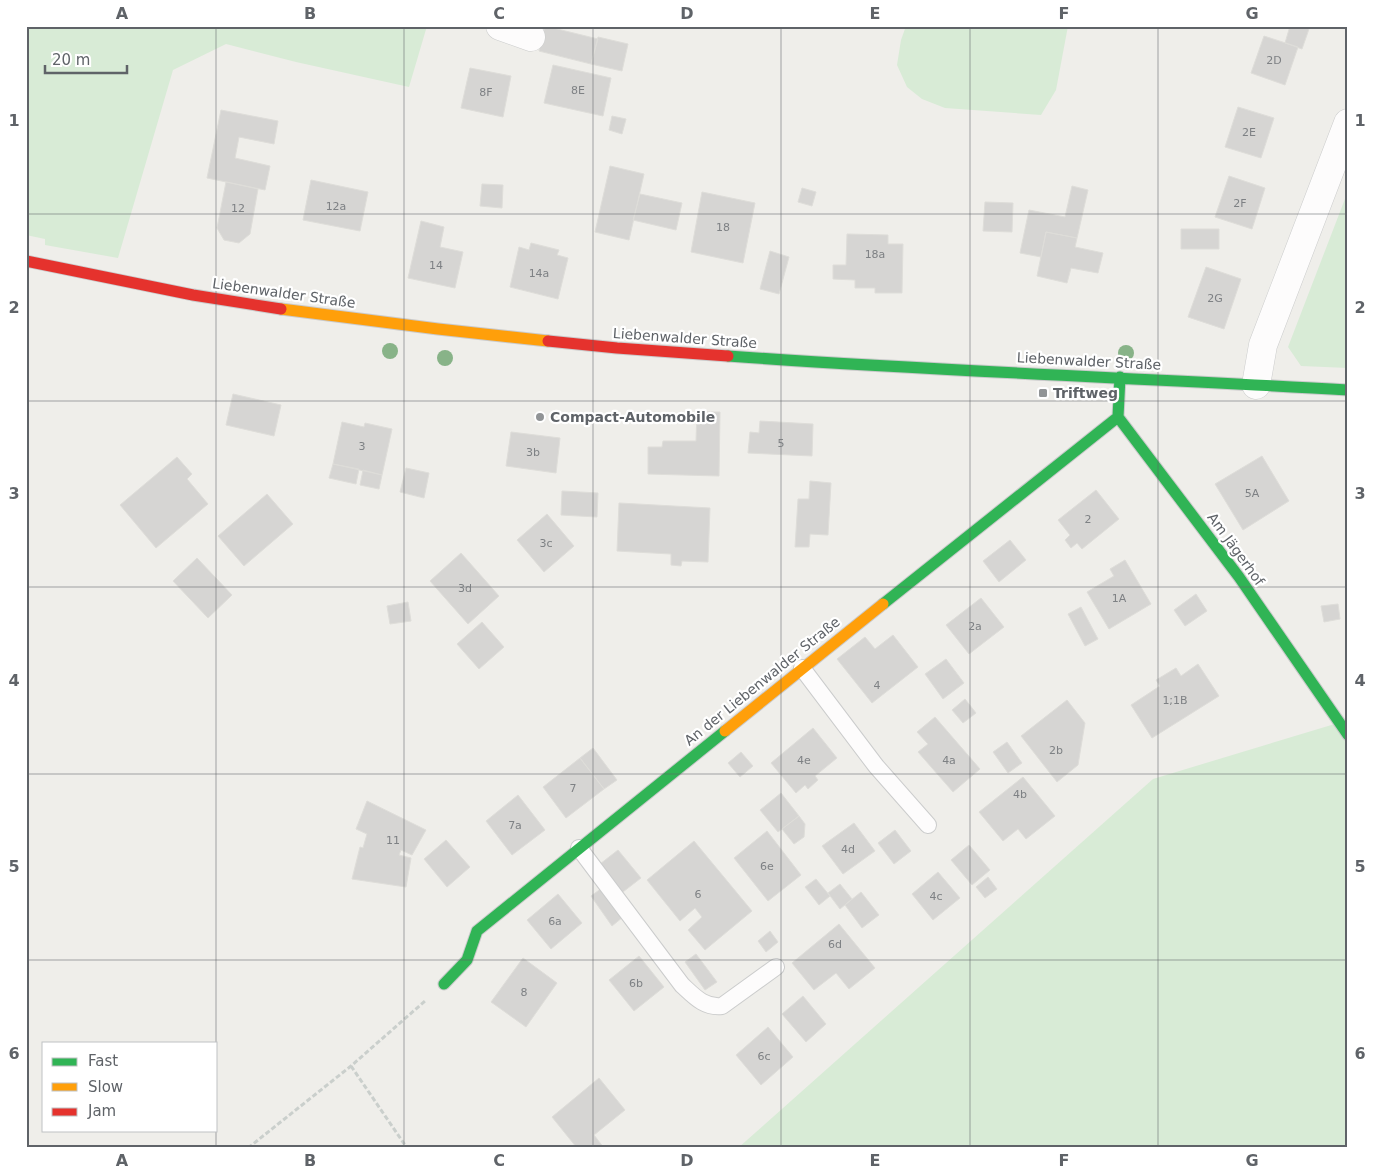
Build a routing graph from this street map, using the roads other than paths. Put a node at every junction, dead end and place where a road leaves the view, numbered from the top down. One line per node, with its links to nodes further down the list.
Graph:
1 (500, 26): 2 (street)
2 (531, 37)
3 (1348, 123): 6 (street)
4 (26, 261): 5 (main road, Liebenwalder Straße)
5 (1120, 377): 6 (main road, Liebenwalder Straße); 8 (main road)
6 (1256, 385): 7 (main road, Liebenwalder Straße)
7 (1348, 390)
8 (1118, 417): 9 (main road, An der Liebenwalder Straße); 10 (main road, Am Jägerhof)
9 (802, 668): 11 (lane); 12 (main road, An der Liebenwalder Straße)
10 (1348, 735)
11 (928, 825)
12 (580, 848): 13 (lane); 14 (main road, An der Liebenwalder Straße)
13 (776, 967)
14 (444, 984)

